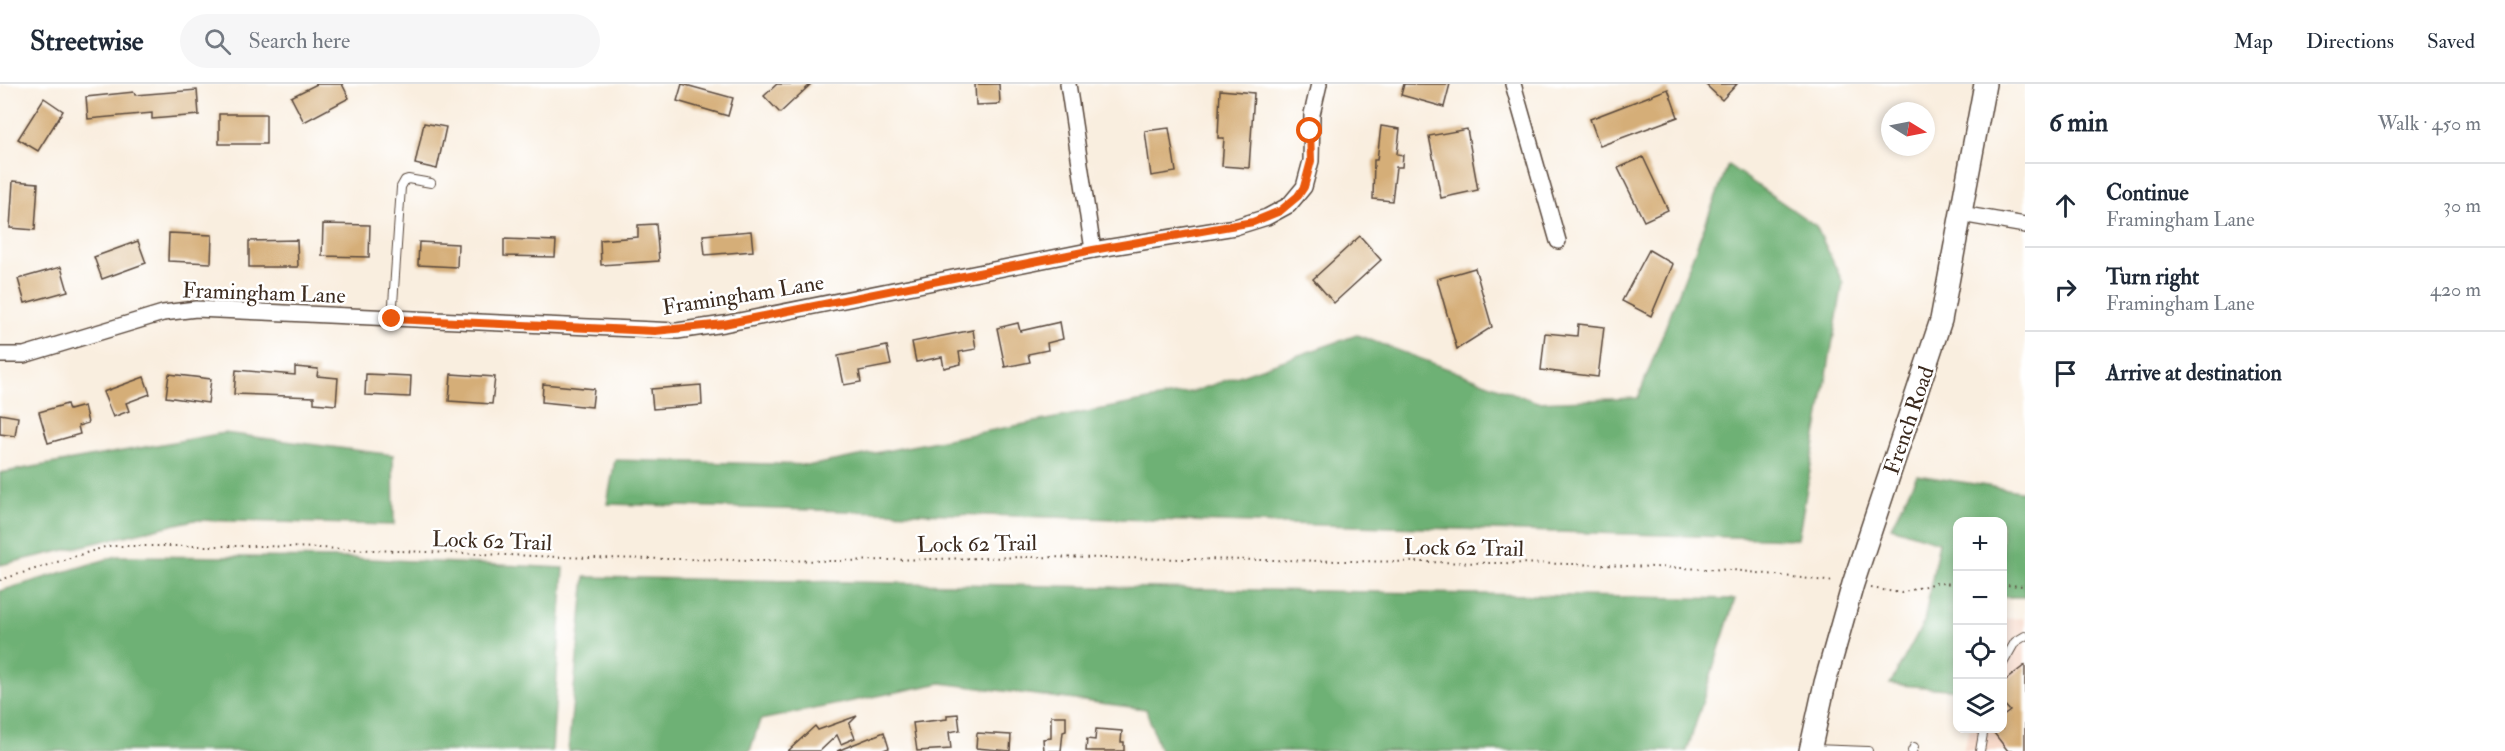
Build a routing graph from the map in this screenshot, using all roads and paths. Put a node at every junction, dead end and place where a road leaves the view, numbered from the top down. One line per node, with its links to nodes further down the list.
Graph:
1 (1068, 84): 9 (street)
2 (1319, 84): 9 (street, Framingham Lane)
3 (1513, 84): 8 (street)
4 (1985, 84): 6 (street, French Road)
5 (431, 183): 10 (lane)
6 (1961, 214): 7 (street); 13 (street, French Road)
7 (2025, 225)
8 (1558, 241)
9 (1093, 250): 10 (street, Framingham Lane)
10 (392, 319): 11 (street, Framingham Lane)
11 (0, 355)
12 (0, 580): 13 (path, Lock 62 Trail)
13 (1853, 584): 14 (path, Lock 62 Trail); 20 (street, French Road)
14 (1953, 584)
15 (2007, 585): 16 (path)
16 (2025, 586)
17 (2025, 636): 18 (lane)
18 (2007, 656)
19 (1983, 733): 22 (lane)
20 (1810, 750): 21 (lane)
21 (1868, 751)
22 (1980, 751)

